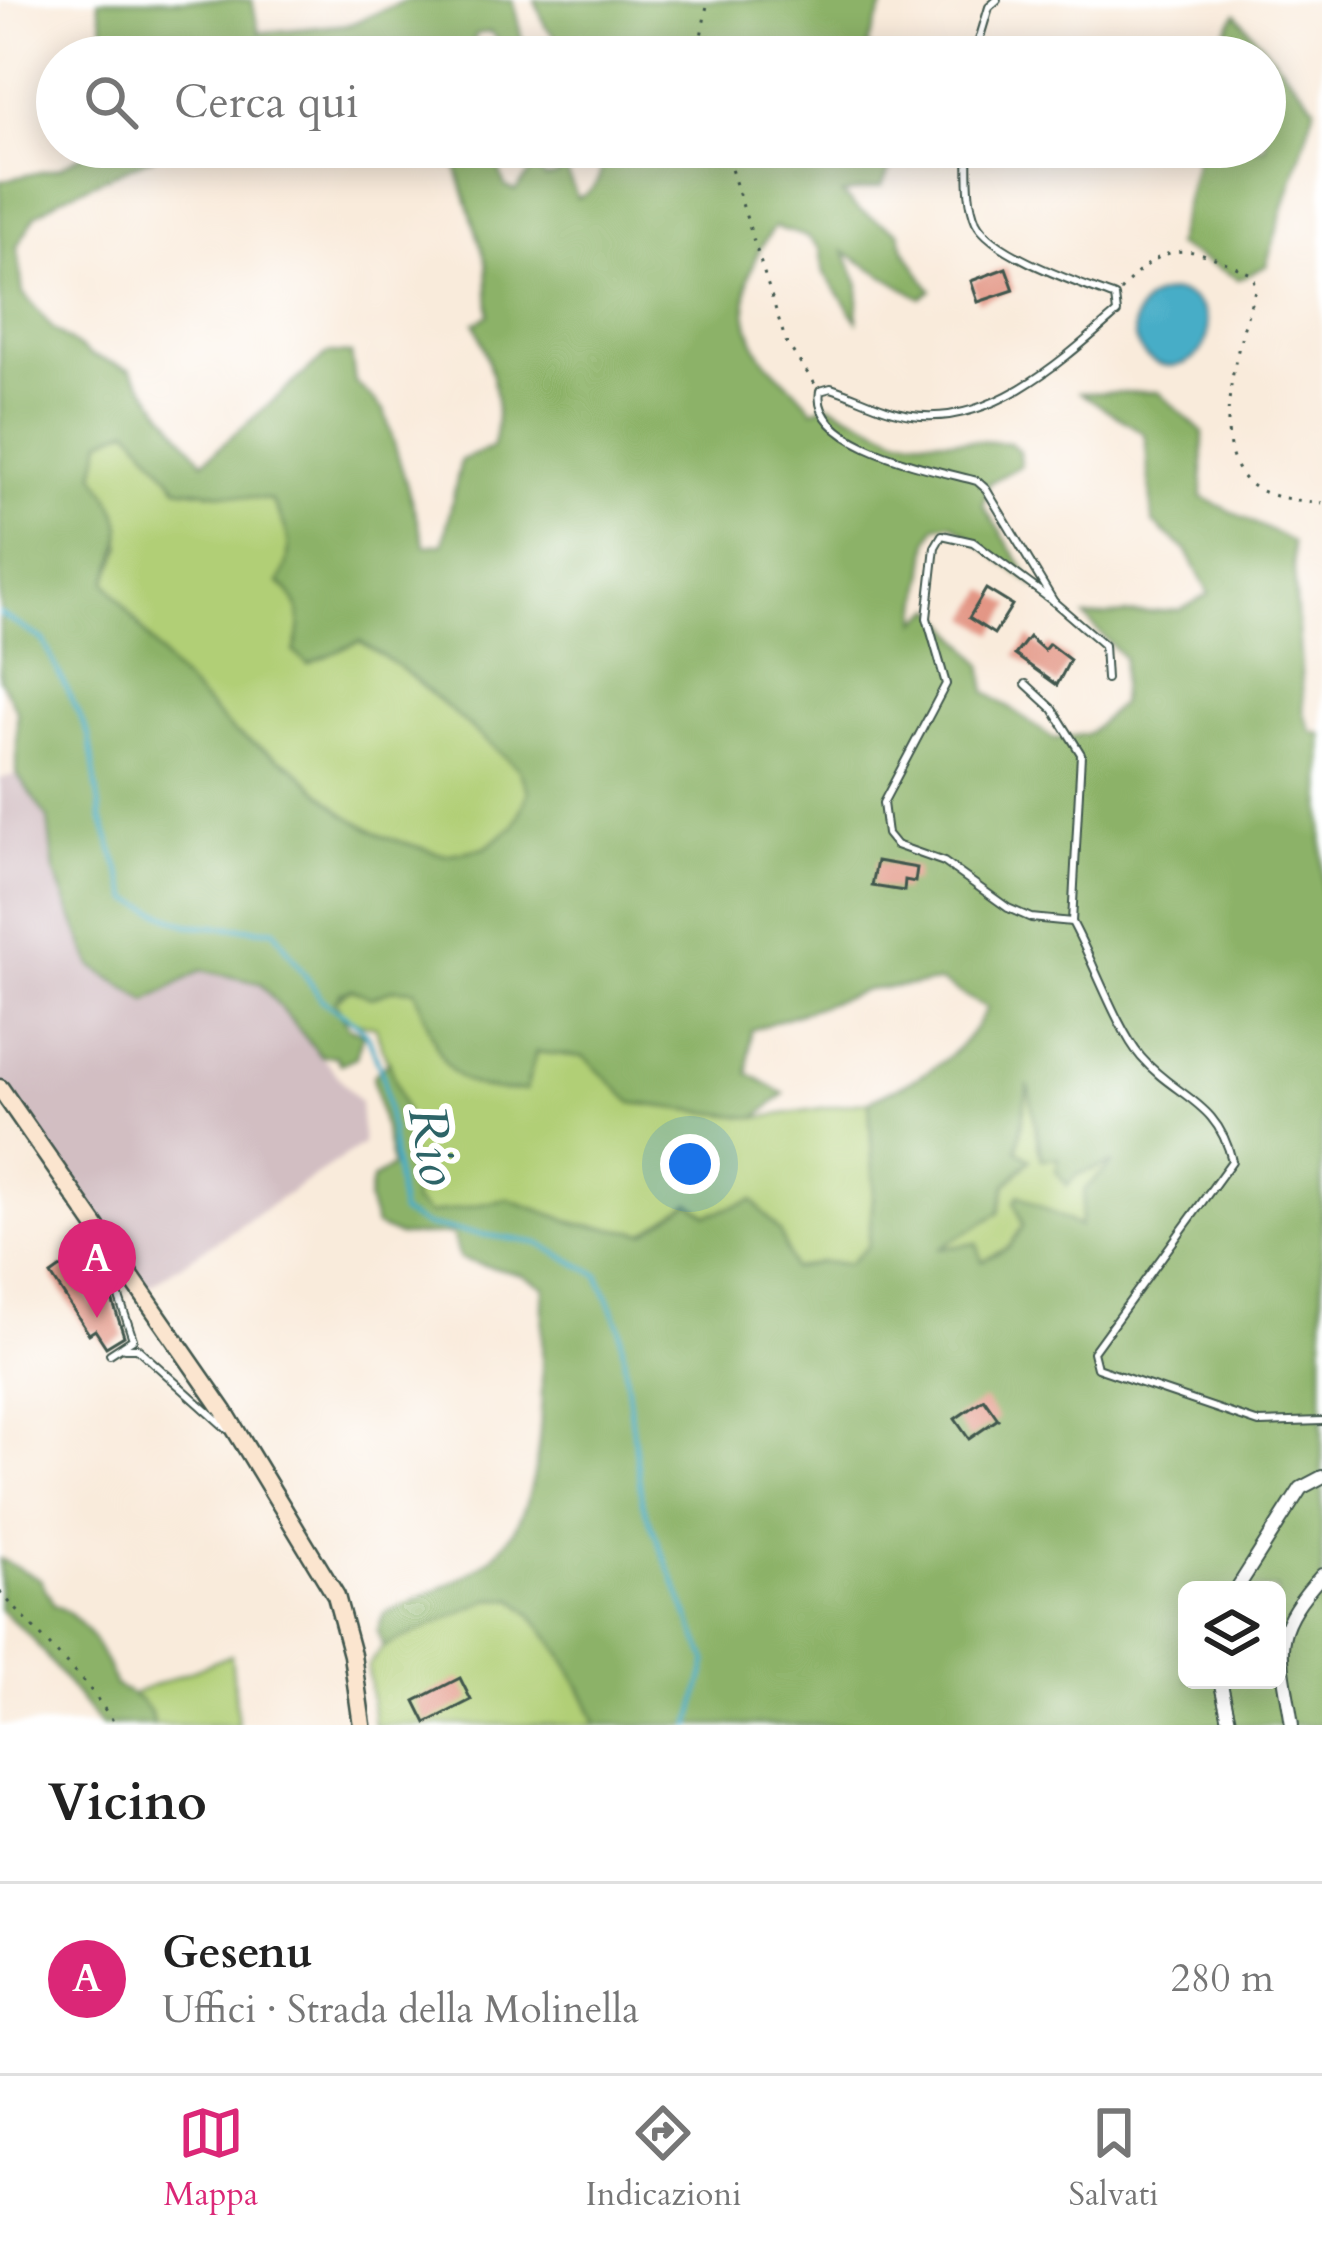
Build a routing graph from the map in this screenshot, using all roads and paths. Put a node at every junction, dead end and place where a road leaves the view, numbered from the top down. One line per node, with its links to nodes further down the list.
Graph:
1 (708, 0): 3 (path)
2 (997, 0): 4 (lane)
3 (701, 36)
4 (980, 36)
5 (731, 168): 10 (path)
6 (969, 168): 7 (lane)
7 (1016, 253): 8 (lane); 9 (lane)
8 (1014, 264)
9 (1115, 297): 10 (lane); 11 (path)
10 (820, 391): 12 (lane)
11 (1322, 503)
12 (1054, 602): 13 (lane); 15 (lane)
13 (1106, 679)
14 (1026, 684): 15 (lane)
15 (1072, 922): 20 (lane)
16 (0, 1088): 17 (main road)
17 (95, 1224): 18 (lane); 21 (main road)
18 (124, 1348): 19 (lane); 21 (lane)
19 (110, 1354)
20 (1322, 1421)
21 (243, 1443): 28 (main road)
22 (1322, 1477): 24 (street)
23 (1322, 1575): 30 (street)
24 (1242, 1581)
25 (0, 1592): 27 (path)
26 (1222, 1689): 29 (street)
27 (116, 1725)
28 (362, 1725)
29 (1230, 1725)
30 (1292, 1725)

